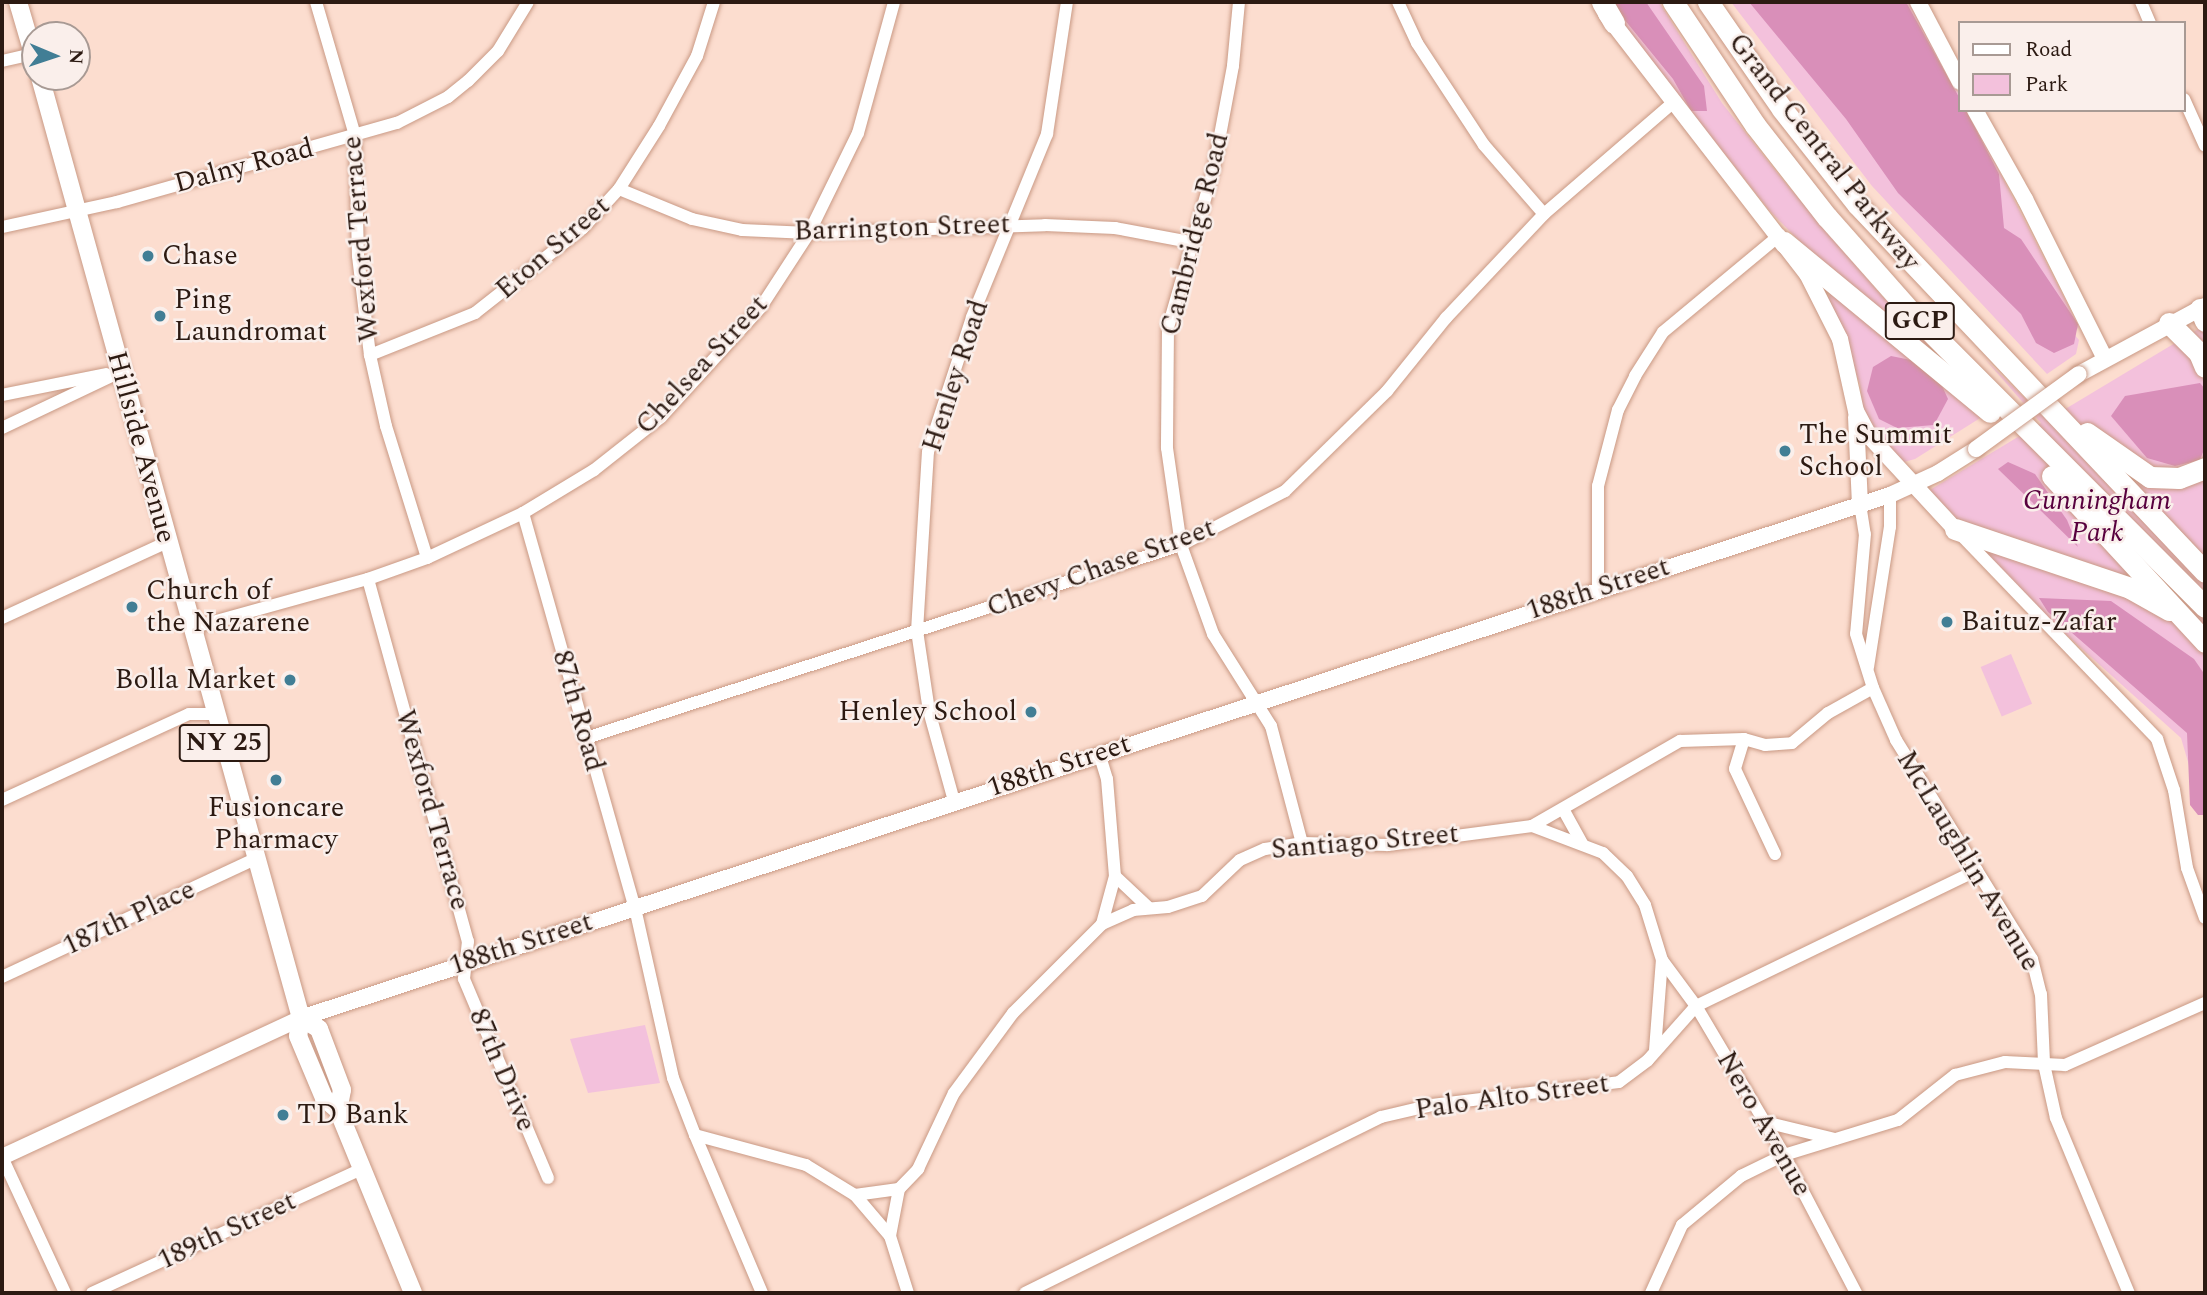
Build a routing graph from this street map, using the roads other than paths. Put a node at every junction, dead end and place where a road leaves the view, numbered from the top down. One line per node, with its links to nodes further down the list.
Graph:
1 (18, 2): 15 (main road)
2 (316, 2): 25 (street, Wexford Terrace)
3 (528, 2): 25 (street, Dalny Road)
4 (714, 2): 27 (street, Eton Street)
5 (894, 2): 32 (street, Chelsea Street)
6 (1067, 2): 30 (street, Henley Road)
7 (1239, 2): 34 (street, Cambridge Road)
8 (1398, 2): 29 (street)
9 (1595, 2): 17 (street)
10 (1602, 2): 17 (highway)
11 (1673, 2): 57 (highway, Grand Central Parkway / GCP)
12 (1708, 2): 41 (highway, Grand Central Parkway / GCP)
13 (1918, 2): 20 (street)
14 (2141, 2): 16 (street)
15 (24, 21)
16 (2149, 21)
17 (1614, 23): 22 (street)
18 (21, 59): 19 (street)
19 (2, 61)
20 (1958, 78)
21 (44, 91): 28 (main road, Hillside Avenue / NY 25)
22 (1675, 101): 29 (street, Chevy Chase Street); 33 (street)
23 (2186, 103): 26 (street)
24 (1976, 112): 38 (street)
25 (355, 135): 28 (street, Dalny Road); 37 (street, Wexford Terrace)
26 (2205, 146)
27 (619, 189): 32 (street, Barrington Street); 37 (street, Eton Street)
28 (76, 212): 31 (street, Dalny Road); 40 (main road, Hillside Avenue / NY 25)
29 (1544, 214): 52 (street, Chevy Chase Street)
30 (1014, 225): 32 (street, Barrington Street); 34 (street, Barrington Street); 60 (street, Henley Road)
31 (2, 227)
32 (809, 233): 49 (street, Chelsea Street)
33 (1782, 238): 43 (street); 56 (street); 61 (highway)
34 (1190, 242): 52 (street, Cambridge Road)
35 (2203, 312): 36 (street)
36 (2169, 323): 38 (street); 39 (highway)
37 (370, 355): 53 (street, Wexford Terrace)
38 (2105, 359): 46 (street, 188th Street, bridge)
39 (2205, 367)
40 (120, 372): 42 (street); 44 (street); 51 (main road, Hillside Avenue / NY 25)
41 (2022, 382): 45 (highway); 54 (highway, Grand Central Parkway / GCP)
42 (2, 395)
43 (1856, 411): 46 (street); 48 (street)
44 (2, 428)
45 (2205, 468)
46 (1914, 485): 47 (street, 188th Street); 50 (street)
47 (1890, 495): 48 (street, 188th Street); 62 (street, McLaughlin Avenue)
48 (1860, 504): 56 (street, 188th Street); 62 (street, McLaughlin Avenue)
49 (523, 513): 53 (street, Chelsea Street); 66 (street, 87th Road)
50 (1955, 529): 61 (highway); 81 (street)
51 (167, 542): 58 (street); 59 (main road, Hillside Avenue / NY 25)
52 (1181, 545): 60 (street, Chevy Chase Street); 64 (street, Cambridge Road)
53 (427, 558): 55 (street, Chelsea Street)
54 (2205, 572)
55 (368, 579): 59 (street, Chelsea Street); 83 (street, Wexford Terrace)
56 (1598, 588): 64 (street, 188th Street)
57 (2205, 607)
58 (2, 618)
59 (191, 628): 65 (main road, Hillside Avenue / NY 25)
60 (917, 631): 66 (street, Chevy Chase Street); 70 (street, Henley Road)
61 (2205, 643)
62 (1867, 671): 63 (street, McLaughlin Avenue)
63 (1873, 688): 67 (street, Santiago Street); 77 (street, McLaughlin Avenue)
64 (1253, 701): 68 (street, 188th Street); 73 (street, Cambridge Road)
65 (217, 713): 69 (street); 76 (main road, Hillside Avenue / NY 25)
66 (586, 738): 80 (street, 87th Road)
67 (1744, 739): 71 (street, Santiago Street); 75 (street)
68 (1099, 753): 70 (street, 188th Street); 78 (street)
69 (2, 800)
70 (954, 801): 80 (street, 188th Street)
71 (1563, 809): 72 (street, Santiago Street); 74 (street, Nero Avenue)
72 (1532, 826): 73 (street, Santiago Street); 74 (street, Nero Avenue)
73 (1302, 843): 79 (street, Santiago Street)
74 (1582, 843): 84 (street, Nero Avenue)
75 (1775, 854)
76 (255, 859): 85 (street, 187th Place); 88 (main road, Hillside Avenue / NY 25)
77 (1978, 870): 87 (street, Palo Alto Street); 90 (street, McLaughlin Avenue)
78 (1115, 876): 79 (street); 82 (street)
79 (1148, 906): 82 (street, Santiago Street)
80 (635, 908): 83 (street, 188th Street); 92 (street, 87th Road)
81 (2205, 918)
82 (1102, 923): 98 (street, Santiago Street)
83 (465, 960): 88 (street, 188th Street); 97 (street, 87th Drive)
84 (1661, 960): 87 (street, Nero Avenue); 89 (street, Nero Avenue)
85 (2, 977)
86 (2205, 1003): 90 (street)
87 (1696, 1006): 89 (street, Palo Alto Street); 91 (street, Nero Avenue)
88 (301, 1017): 95 (street, 188th Street); 96 (main road, Hillside Avenue / NY 25)
89 (1655, 1050): 107 (street, Palo Alto Street)
90 (2044, 1064): 93 (street); 110 (street, McLaughlin Avenue)
91 (1765, 1122): 93 (street); 94 (street, Nero Avenue)
92 (695, 1135): 99 (street); 105 (street, 87th Road)
93 (1835, 1139): 94 (street)
94 (1784, 1155): 108 (street); 109 (street, Nero Avenue)
95 (2, 1157): 102 (street)
96 (362, 1169): 103 (street, 189th Street); 104 (main road, Hillside Avenue / NY 25)
97 (548, 1178)
98 (899, 1189): 99 (street); 100 (street, Santiago Street)
99 (855, 1195): 100 (street)
100 (890, 1236): 101 (street)
101 (907, 1291): 106 (street)
102 (65, 1293)
103 (92, 1293)
104 (413, 1293)
105 (762, 1293)
106 (893, 1293)
107 (1025, 1293)
108 (1651, 1293)
109 (1856, 1293)
110 (2129, 1293)

